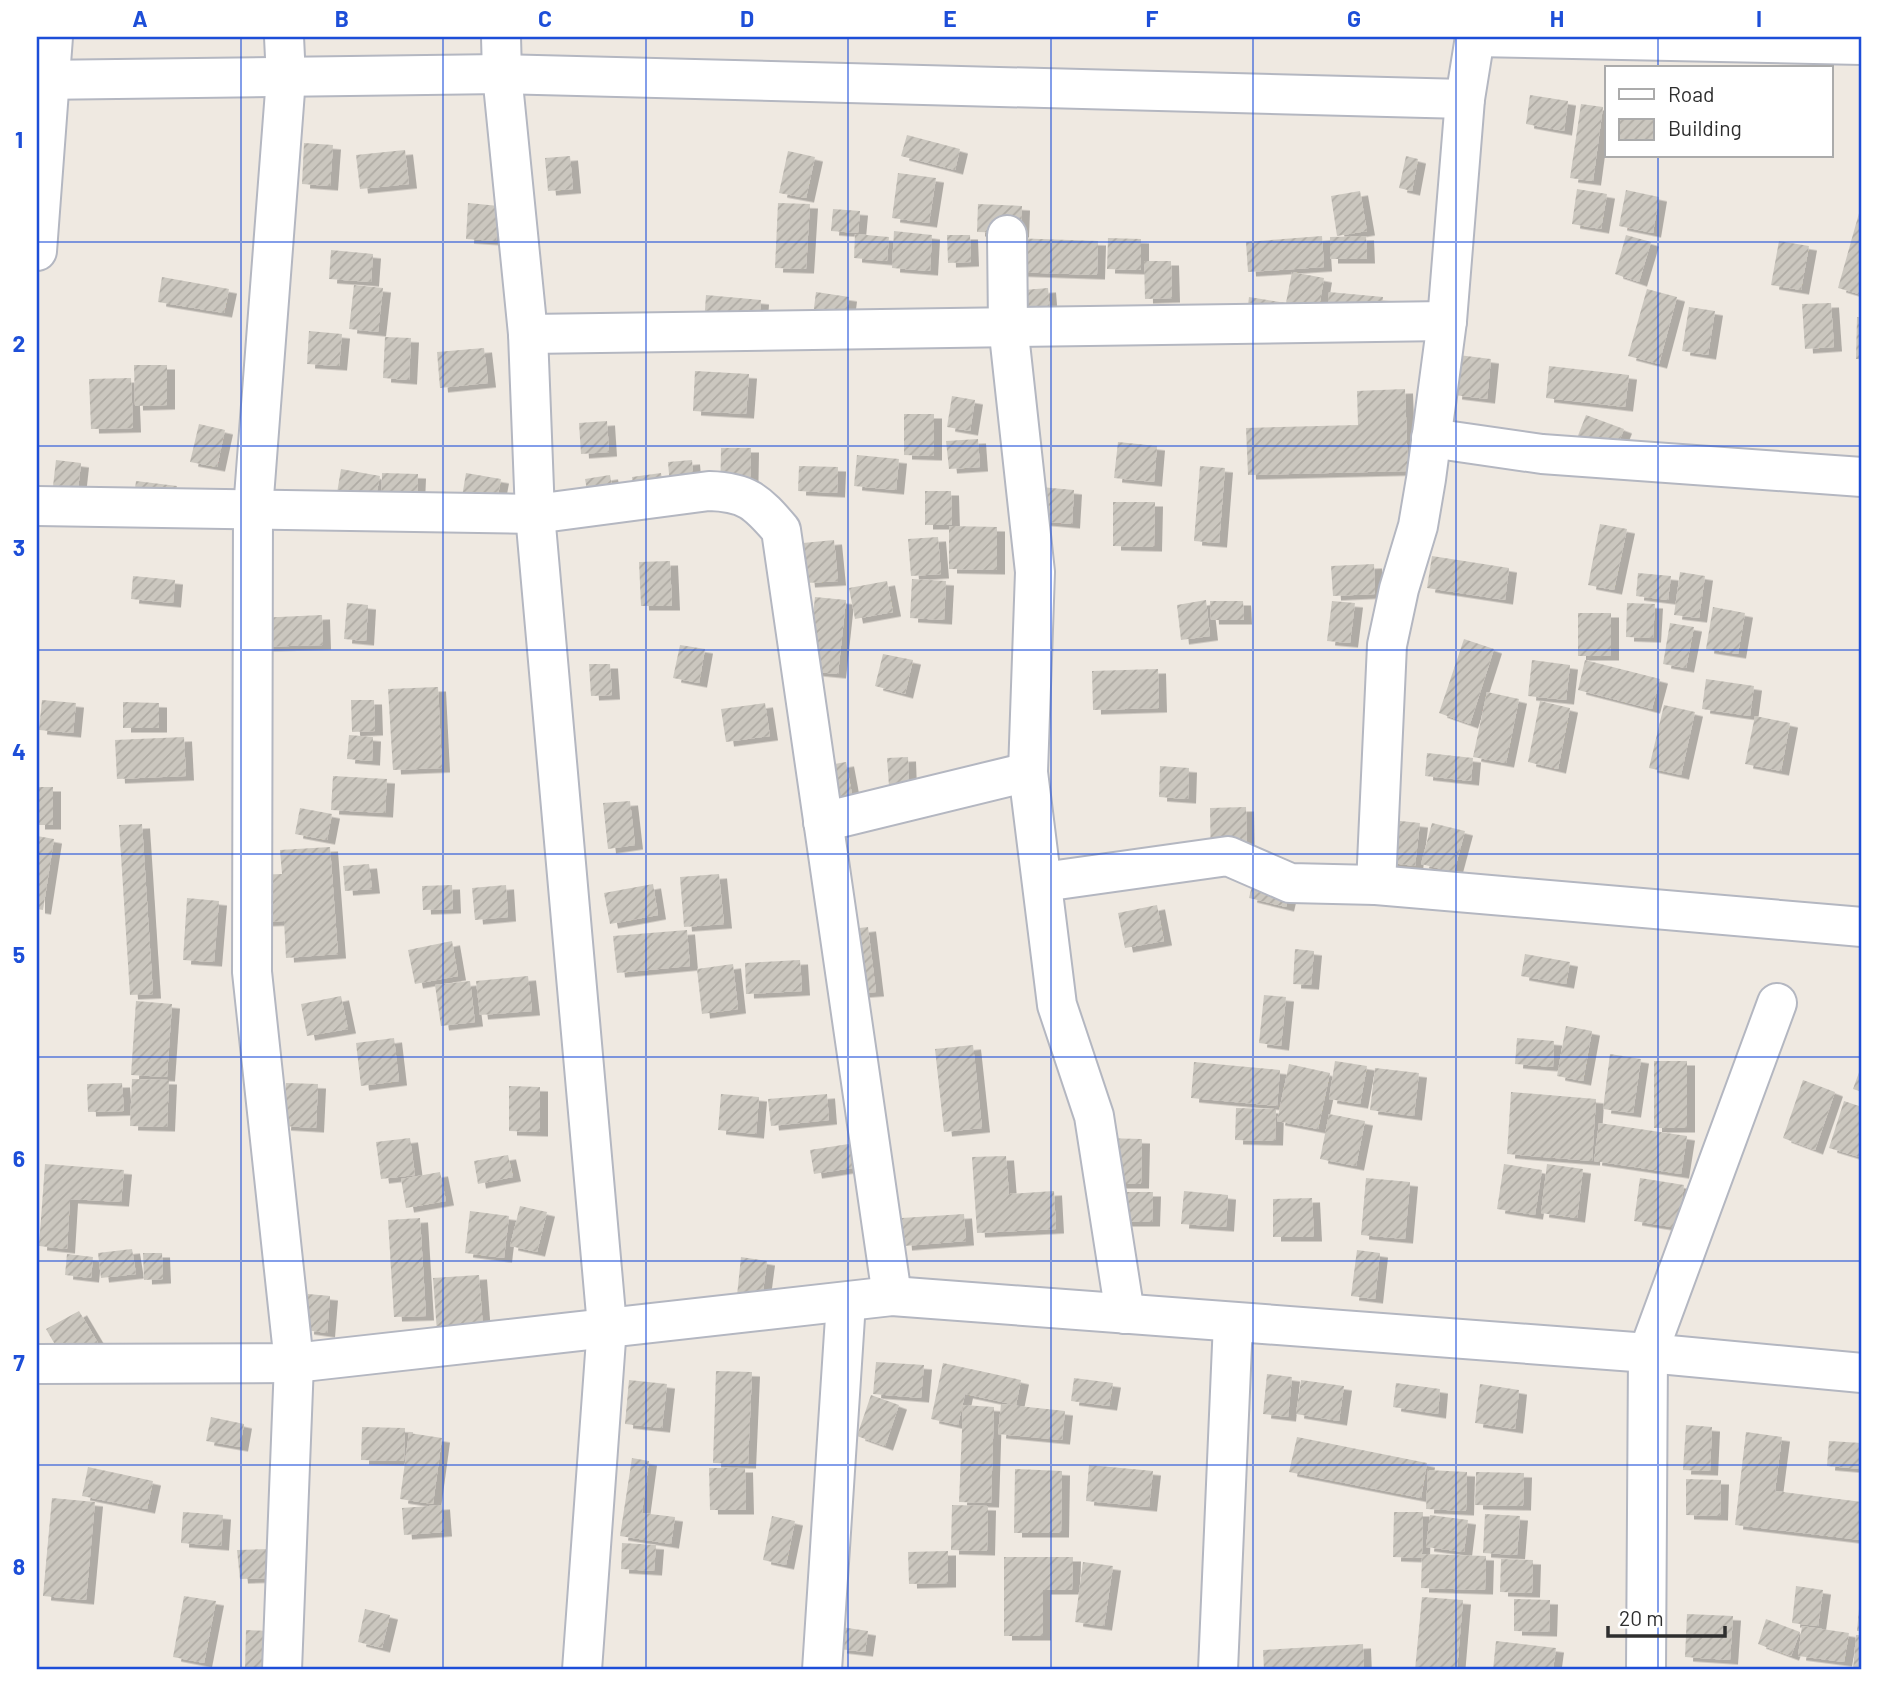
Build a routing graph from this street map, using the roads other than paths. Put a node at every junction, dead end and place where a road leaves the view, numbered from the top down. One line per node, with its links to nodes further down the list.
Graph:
1 (53, 37): 7 (street)
2 (284, 37): 6 (street)
3 (1475, 37): 4 (street); 8 (street)
4 (1862, 43)
5 (502, 55): 6 (street); 8 (street); 13 (street)
6 (286, 78): 7 (street); 17 (street)
7 (44, 81): 10 (street)
8 (1465, 99): 11 (street)
9 (1007, 235): 12 (street)
10 (37, 251)
11 (1447, 321): 12 (street); 14 (street)
12 (1008, 325): 13 (street); 19 (street)
13 (528, 334): 18 (street)
14 (1431, 438): 15 (street); 22 (street)
15 (1862, 477)
16 (37, 506): 17 (street)
17 (253, 510): 18 (street); 31 (street)
18 (535, 514): 20 (street); 29 (street)
19 (1028, 772): 20 (street); 21 (street)
20 (823, 822): 25 (street)
21 (1043, 882): 22 (street); 27 (street)
22 (1376, 885): 23 (street)
23 (1862, 926)
24 (1777, 1003): 30 (street)
25 (892, 1296): 26 (street); 27 (street)
26 (846, 1302): 29 (street); 36 (street)
27 (1125, 1314): 28 (street)
28 (1233, 1322): 30 (street); 37 (street)
29 (607, 1326): 31 (street); 35 (street)
30 (1648, 1353): 33 (street); 38 (street)
31 (293, 1363): 32 (street); 34 (street)
32 (37, 1364)
33 (1862, 1373)
34 (282, 1670)
35 (582, 1670)
36 (822, 1670)
37 (1218, 1670)
38 (1646, 1670)

